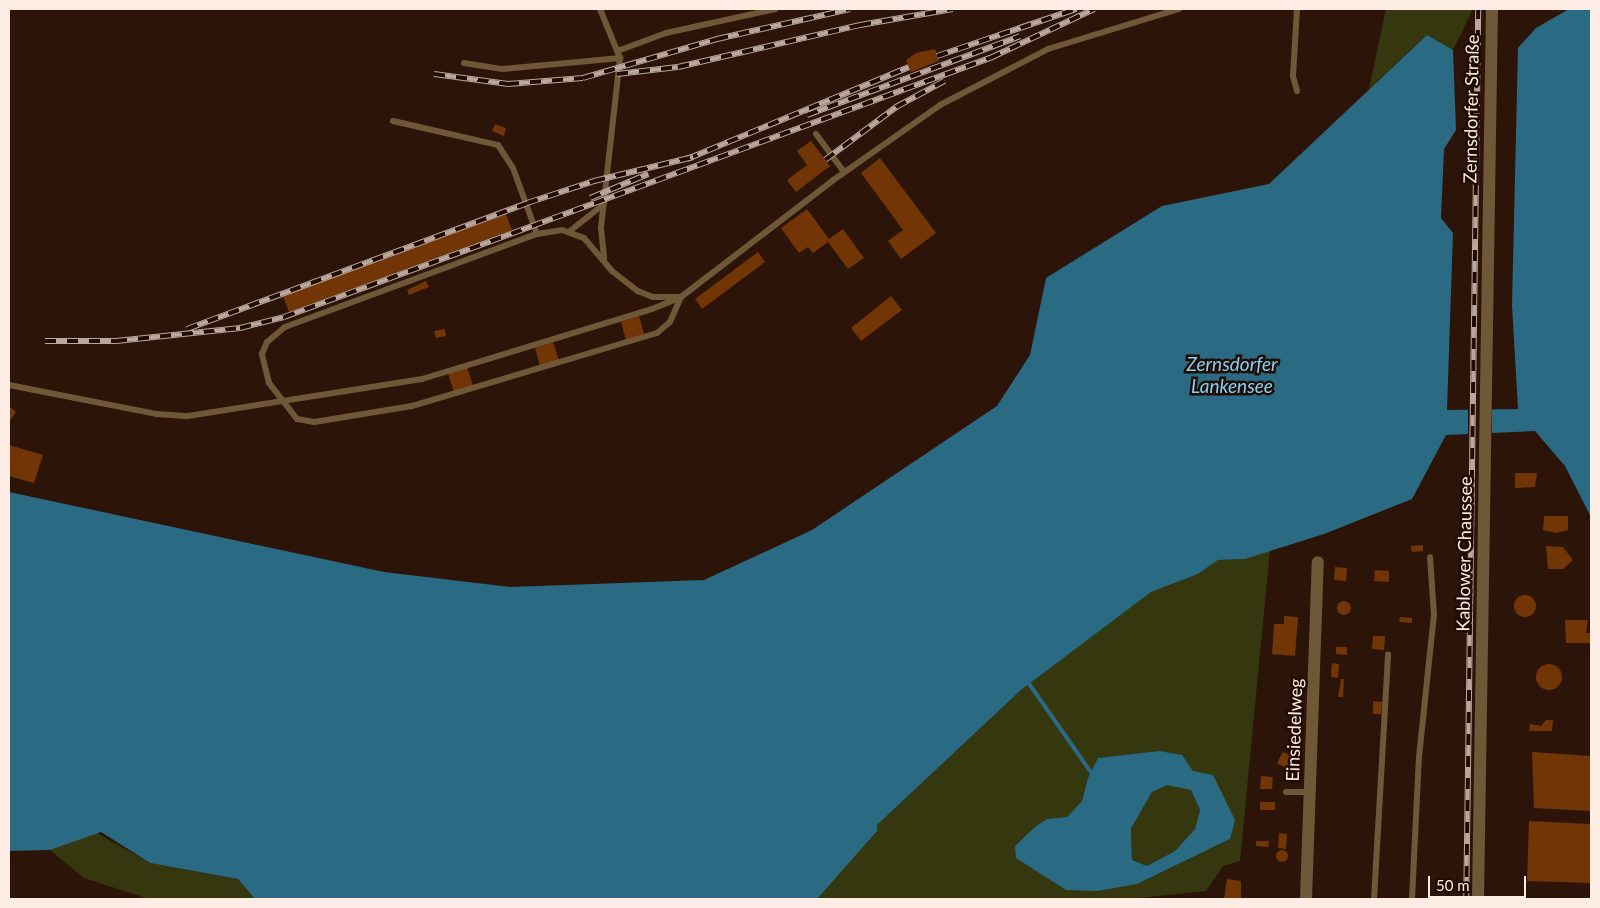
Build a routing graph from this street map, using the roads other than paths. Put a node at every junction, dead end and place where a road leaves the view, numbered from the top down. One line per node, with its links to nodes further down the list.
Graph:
1 (600, 9): 6 (lane)
2 (774, 9): 6 (lane)
3 (1179, 9): 12 (lane)
4 (1297, 9): 9 (lane)
5 (1492, 9): 14 (street, Zernsdorfer Straße)
6 (620, 50): 7 (lane)
7 (620, 58): 8 (lane); 13 (lane)
8 (464, 63)
9 (1296, 91)
10 (393, 121): 16 (lane)
11 (816, 134): 12 (lane)
12 (844, 172): 18 (lane)
13 (605, 204): 15 (lane); 17 (lane)
14 (1487, 210): 29 (street, Kablower Chaussee)
15 (570, 232): 16 (lane); 17 (lane)
16 (537, 234): 20 (lane)
17 (604, 260): 18 (lane)
18 (682, 297): 20 (lane); 20 (lane)
19 (9, 385): 20 (lane)
20 (284, 403)
21 (1430, 557): 28 (lane)
22 (1318, 562): 25 (street, Einsiedelweg)
23 (1388, 654): 27 (lane)
24 (1286, 792): 25 (lane)
25 (1310, 792): 26 (street, Einsiedelweg)
26 (1306, 899)
27 (1374, 899)
28 (1412, 899)
29 (1478, 899)

